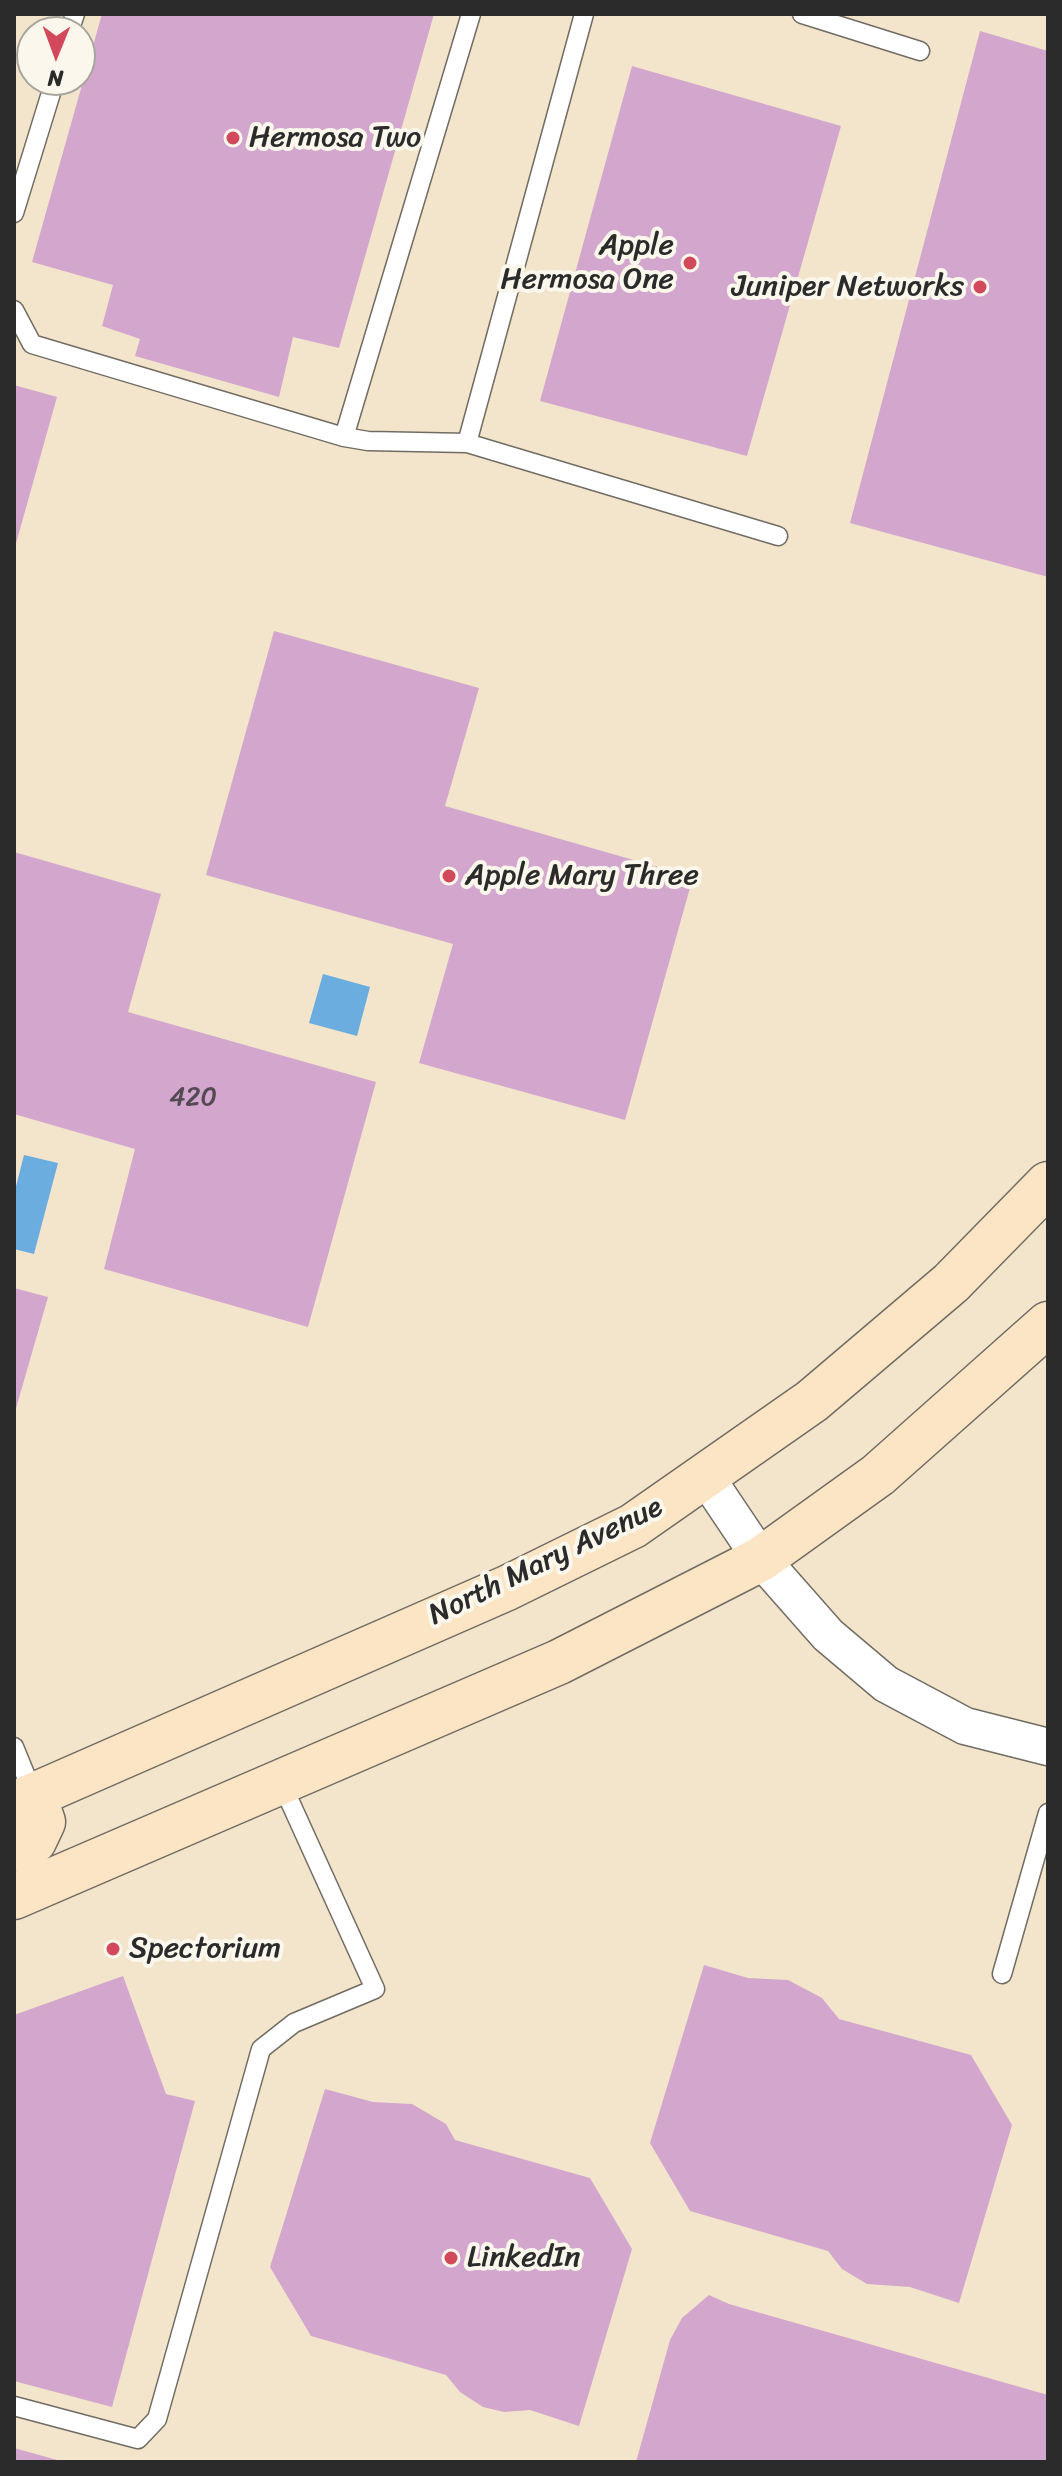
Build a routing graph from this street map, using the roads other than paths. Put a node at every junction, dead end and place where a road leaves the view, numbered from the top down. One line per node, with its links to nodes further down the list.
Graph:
1 (471, 14): 8 (lane)
2 (584, 14): 9 (lane)
3 (802, 14): 4 (lane)
4 (920, 51)
5 (50, 96): 6 (lane)
6 (14, 213)
7 (14, 310): 8 (lane)
8 (344, 437): 9 (lane)
9 (467, 443): 10 (lane)
10 (778, 536)
11 (1048, 1184): 13 (main road, North Mary Avenue)
12 (1048, 1324): 14 (main road)
13 (706, 1477): 14 (street); 18 (main road, North Mary Avenue)
14 (761, 1559): 16 (street); 17 (main road)
15 (14, 1747): 18 (lane)
16 (1048, 1747)
17 (280, 1781): 21 (main road); 23 (lane)
18 (24, 1800): 20 (main road)
19 (1048, 1813): 22 (lane)
20 (14, 1850)
21 (14, 1897)
22 (1002, 1974)
23 (14, 2406)

